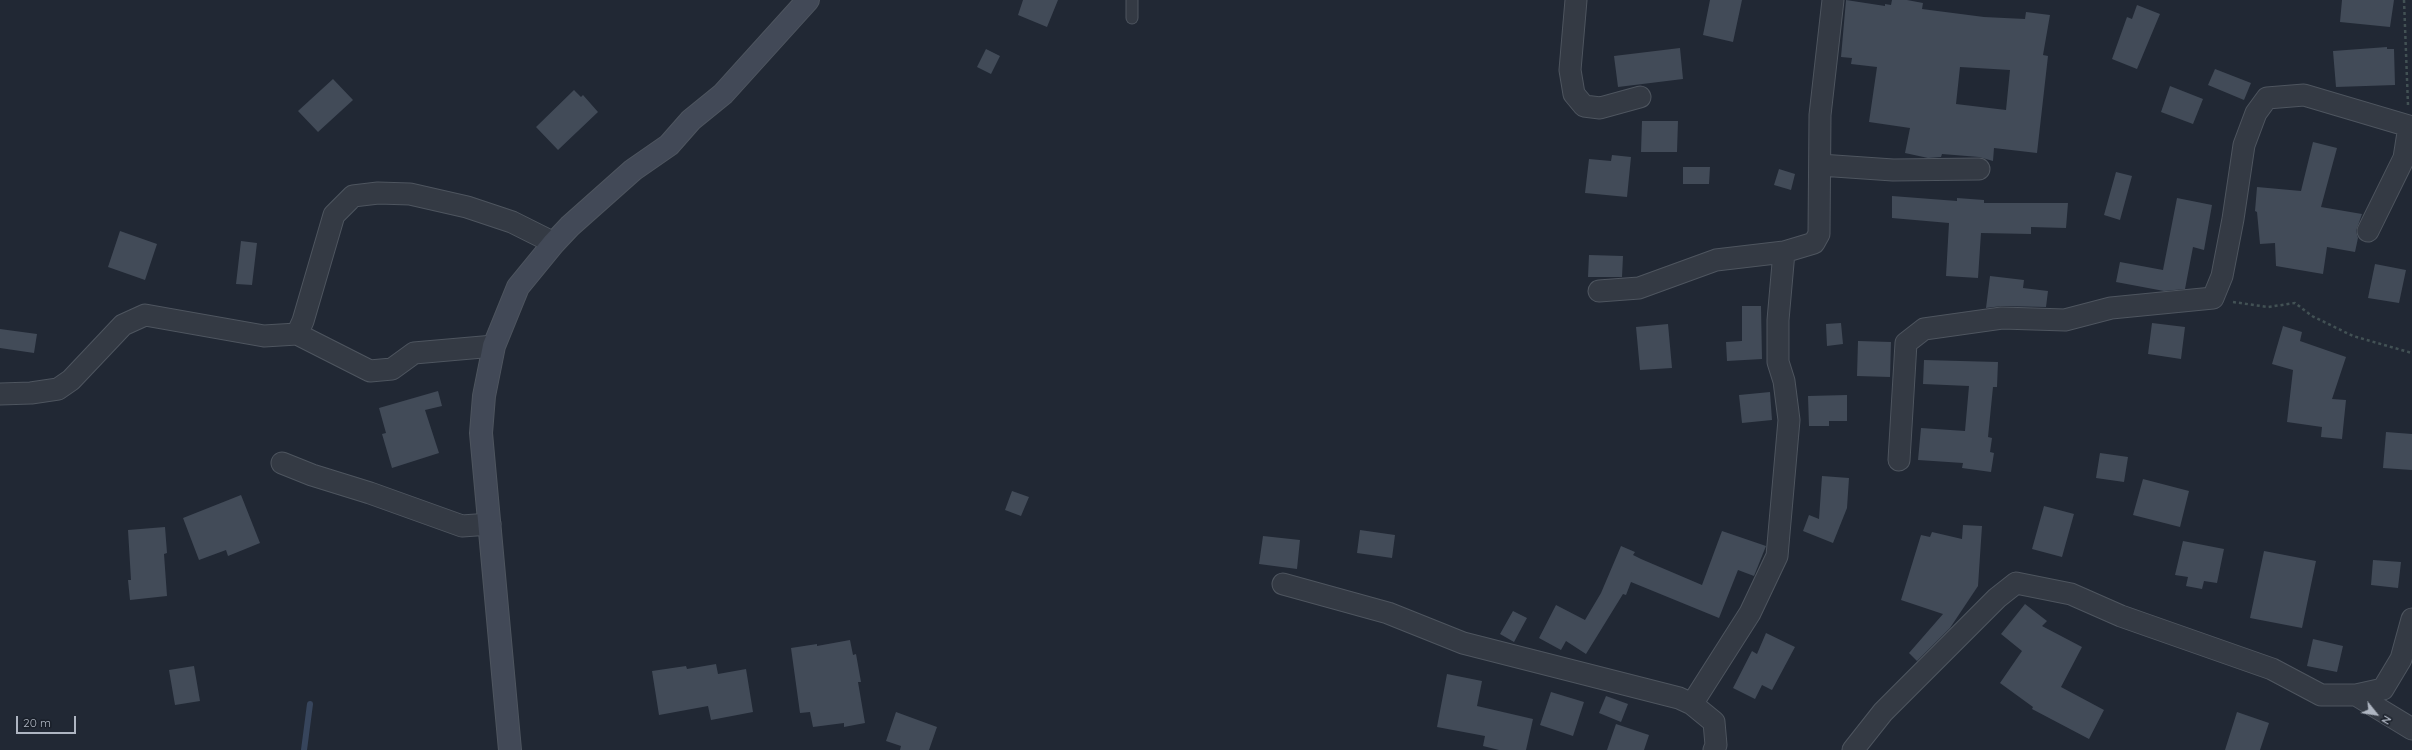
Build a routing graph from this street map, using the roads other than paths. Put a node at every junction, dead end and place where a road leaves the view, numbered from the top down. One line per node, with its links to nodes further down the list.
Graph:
1 (808, 0): 11 (street)
2 (1132, 0): 5 (lane)
3 (1576, 0): 6 (street)
4 (1834, 0): 8 (street)
5 (1132, 18)
6 (1640, 97)
7 (2410, 127): 10 (street); 17 (street)
8 (1820, 165): 9 (street); 12 (street)
9 (1979, 169)
10 (2368, 231)
11 (554, 243): 14 (street); 15 (street)
12 (1784, 252): 13 (street); 23 (street)
13 (1599, 291)
14 (297, 334): 15 (street); 16 (street)
15 (494, 346): 19 (street)
16 (0, 394)
17 (1900, 460)
18 (282, 463): 19 (street)
19 (490, 524): 25 (street)
20 (1283, 584): 23 (street)
21 (2412, 619): 22 (street)
22 (2356, 695): 24 (street); 27 (street)
23 (1692, 704): 26 (street)
24 (2412, 729)
25 (510, 750)
26 (1714, 750)
27 (1853, 750)

